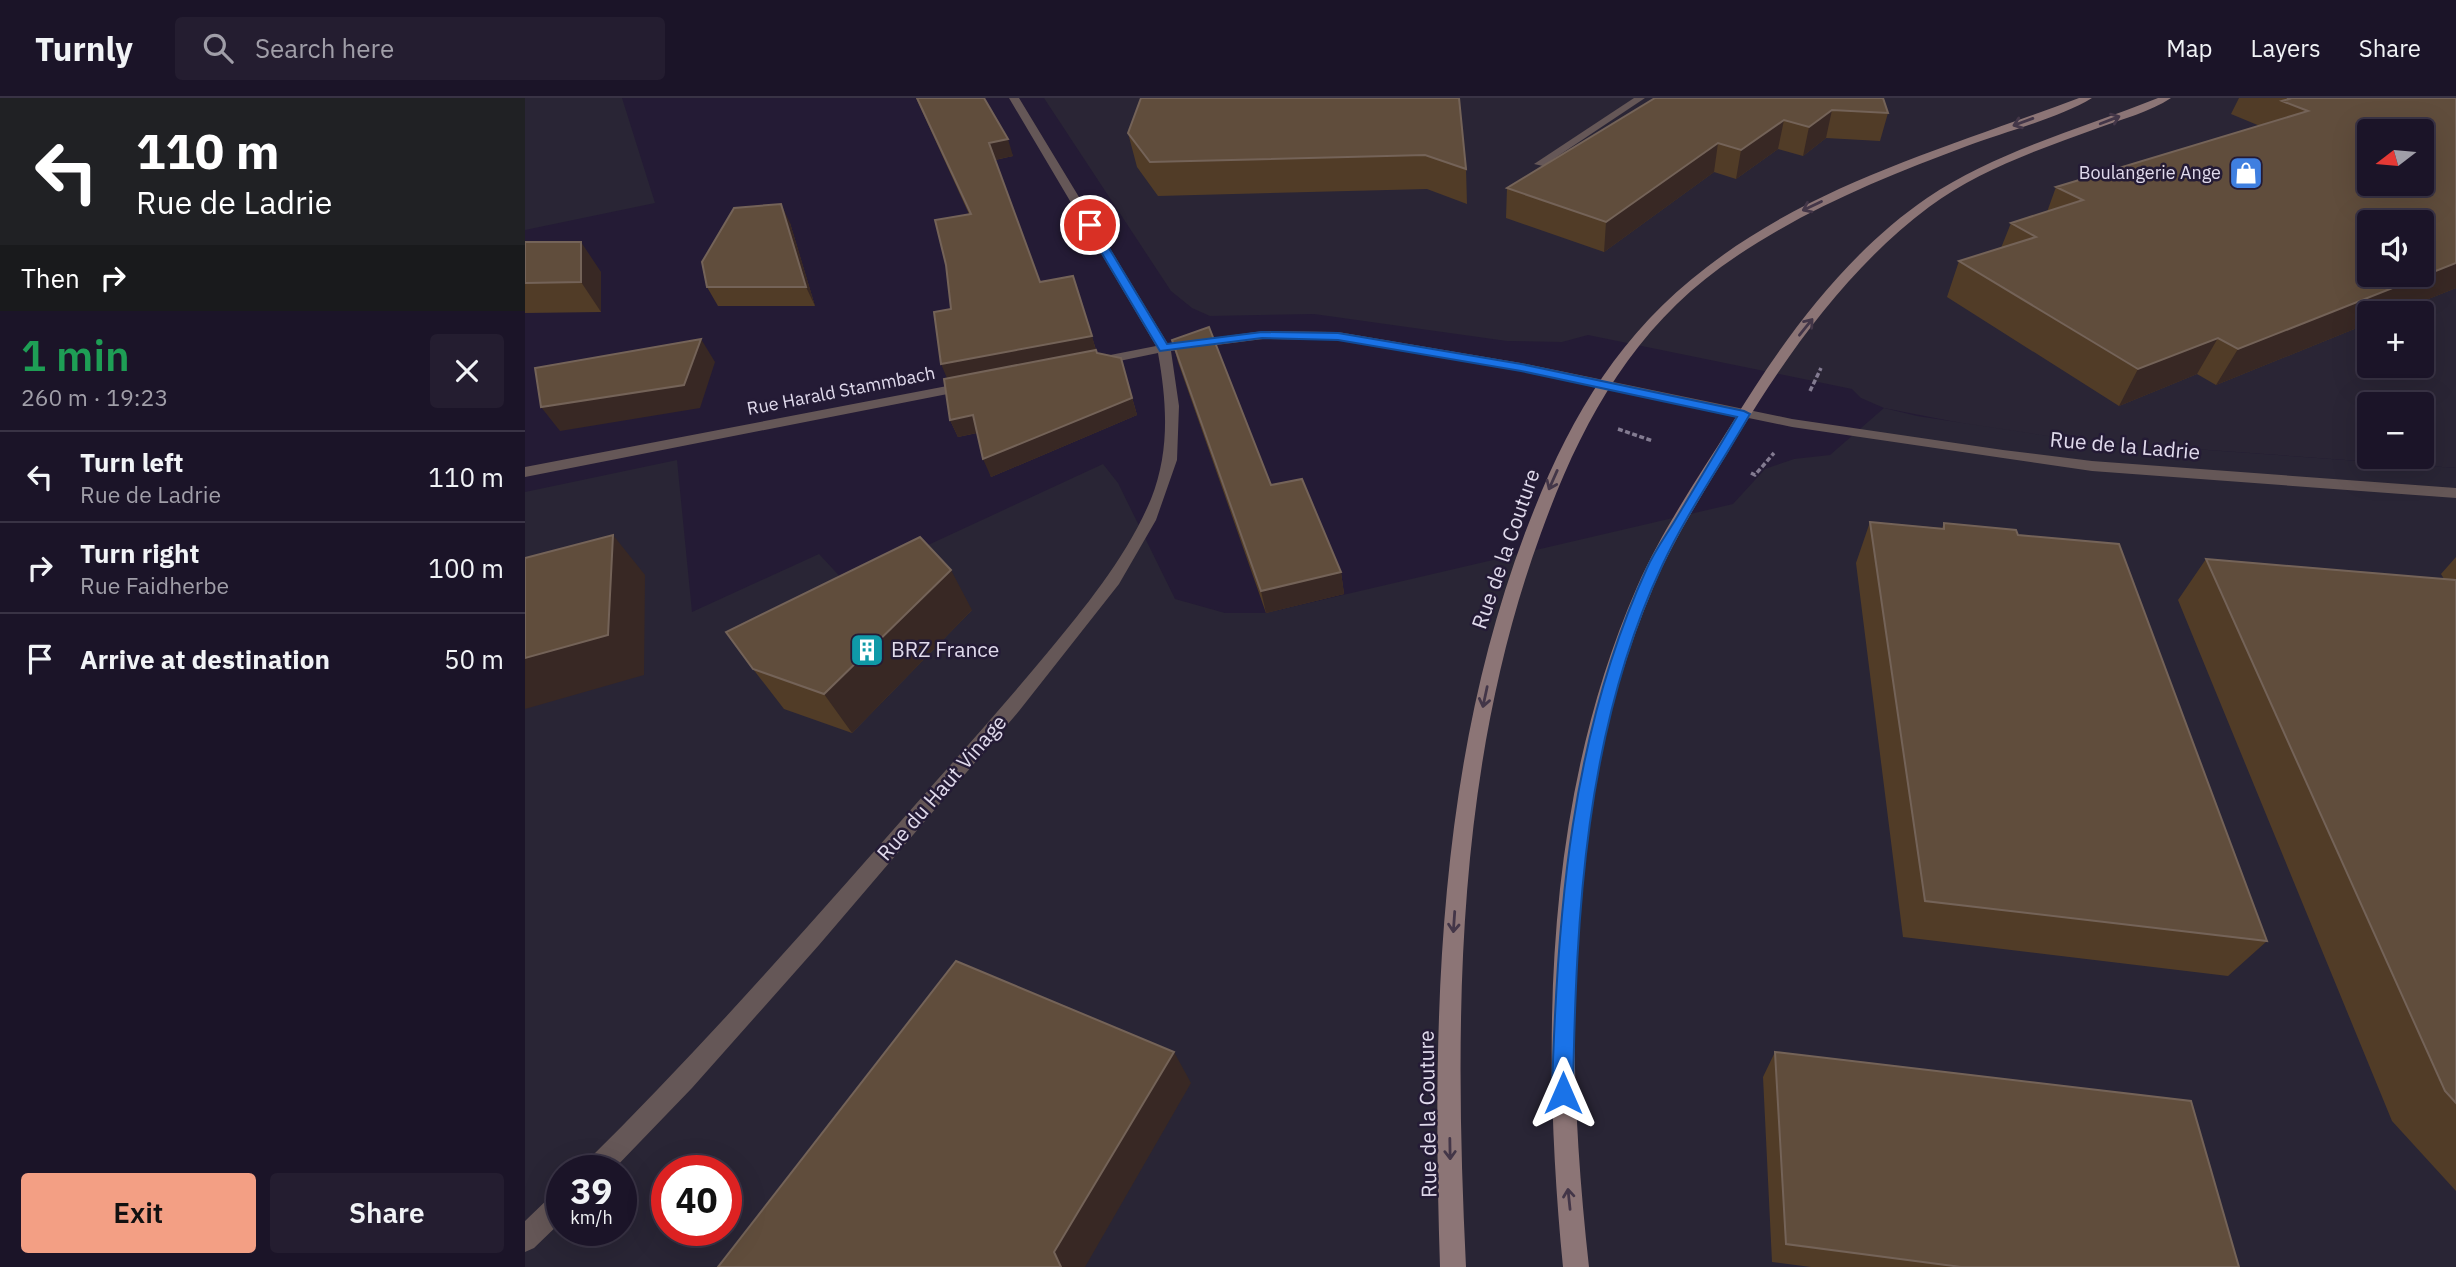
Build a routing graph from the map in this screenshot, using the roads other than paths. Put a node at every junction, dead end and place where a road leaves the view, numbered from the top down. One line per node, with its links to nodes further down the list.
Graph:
1 (1014, 98): 6 (street)
2 (1640, 98): 5 (street)
3 (2087, 98): 9 (street, Rue de la Couture, one-way to 9)
4 (2166, 98): 10 (street, one-way to 4)
5 (1539, 164)
6 (1164, 348): 7 (street); 9 (street, Rue de la Ladrie); 13 (street, Rue du Haut Vinage)
7 (1077, 365)
8 (984, 383): 11 (street, Rue Harald Stammbach)
9 (1602, 385): 10 (street, Rue de la Ladrie); 16 (street, Rue de la Couture, one-way to 16)
10 (1744, 414): 12 (street, Rue de la Ladrie); 17 (street, one-way to 10)
11 (525, 472)
12 (2456, 493)
13 (610, 1155)
14 (546, 1219): 15 (street)
15 (525, 1239)
16 (1453, 1267)
17 (1576, 1267)

